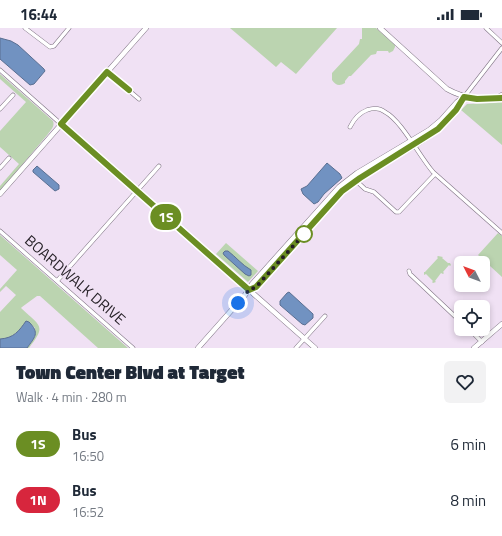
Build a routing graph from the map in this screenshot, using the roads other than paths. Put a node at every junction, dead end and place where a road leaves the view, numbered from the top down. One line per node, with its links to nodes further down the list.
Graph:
1 (25, 28): 6 (street)
2 (69, 28): 6 (street)
3 (146, 28): 10 (main road)
4 (380, 28): 13 (main road)
5 (486, 28): 7 (street)
6 (30, 29)
7 (502, 42)
8 (502, 48): 13 (street)
9 (0, 70): 18 (street)
10 (107, 72): 16 (street); 18 (main road)
11 (13, 95): 17 (street)
12 (502, 95): 14 (main road)
13 (464, 97): 14 (main road); 20 (main road)
14 (495, 98): 15 (main road)
15 (502, 98)
16 (139, 99)
17 (0, 109)
18 (61, 124): 26 (main road); 27 (main road)
19 (350, 127): 20 (street)
20 (412, 143): 24 (street); 25 (main road)
21 (9, 158): 23 (street)
22 (158, 166): 26 (street)
23 (0, 168)
24 (435, 174): 25 (street); 29 (street)
25 (354, 179): 32 (main road)
26 (136, 191): 31 (street); 32 (main road)
27 (0, 192)
28 (0, 231): 31 (street, BOARDWALK DRIVE)
29 (502, 233)
30 (409, 272): 33 (street)
31 (57, 280): 39 (street, BOARDWALK DRIVE)
32 (249, 290): 37 (main road); 40 (main road)
33 (454, 315)
34 (324, 316): 37 (street)
35 (502, 324): 38 (main road)
36 (476, 336): 38 (street)
37 (304, 338): 41 (street); 42 (main road)
38 (482, 342): 43 (main road)
39 (133, 348)
40 (198, 348)
41 (296, 348)
42 (315, 348)
43 (474, 348)

